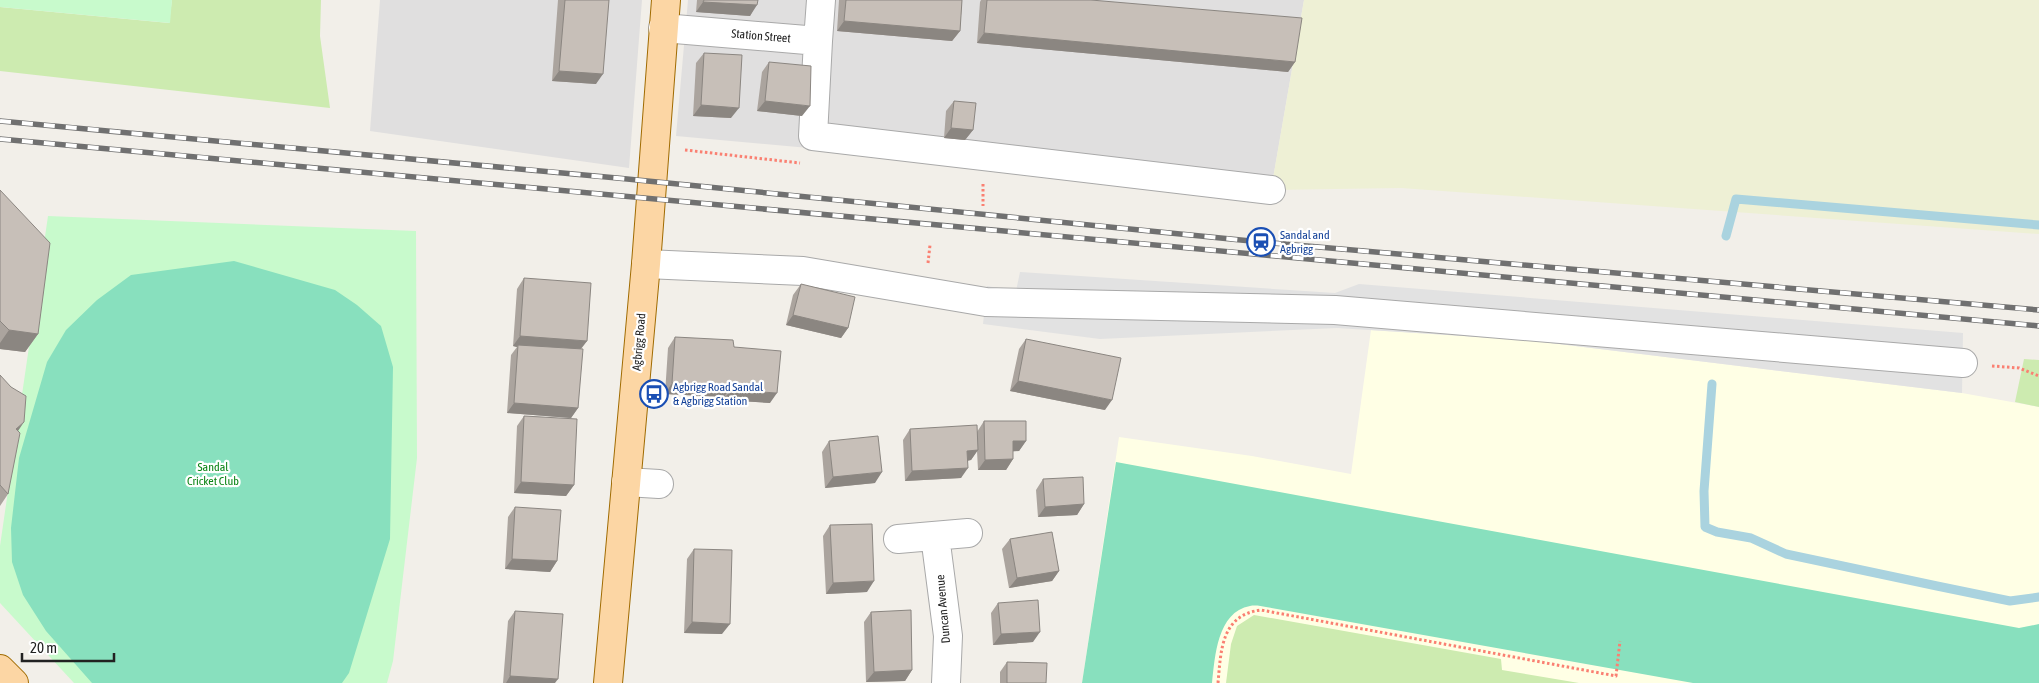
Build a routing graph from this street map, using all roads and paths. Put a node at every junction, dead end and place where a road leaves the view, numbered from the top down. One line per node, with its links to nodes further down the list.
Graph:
1 (666, 0): 3 (main road, Agbrigg Road)
2 (821, 0): 4 (street)
3 (663, 28): 4 (street, Station Street); 6 (main road, Agbrigg Road)
4 (818, 41): 5 (street)
5 (1271, 190)
6 (646, 264): 7 (street); 10 (main road, Agbrigg Road)
7 (1964, 364)
8 (2019, 368): 9 (path)
9 (2039, 376)
10 (626, 482): 11 (street); 18 (main road, Agbrigg Road)
11 (660, 484)
12 (968, 533): 13 (street)
13 (935, 536): 14 (street); 19 (street, Duncan Avenue)
14 (898, 539)
15 (1620, 641): 20 (path)
16 (0, 669): 17 (main road)
17 (14, 683)
18 (608, 683)
19 (946, 683)
20 (1218, 683)

